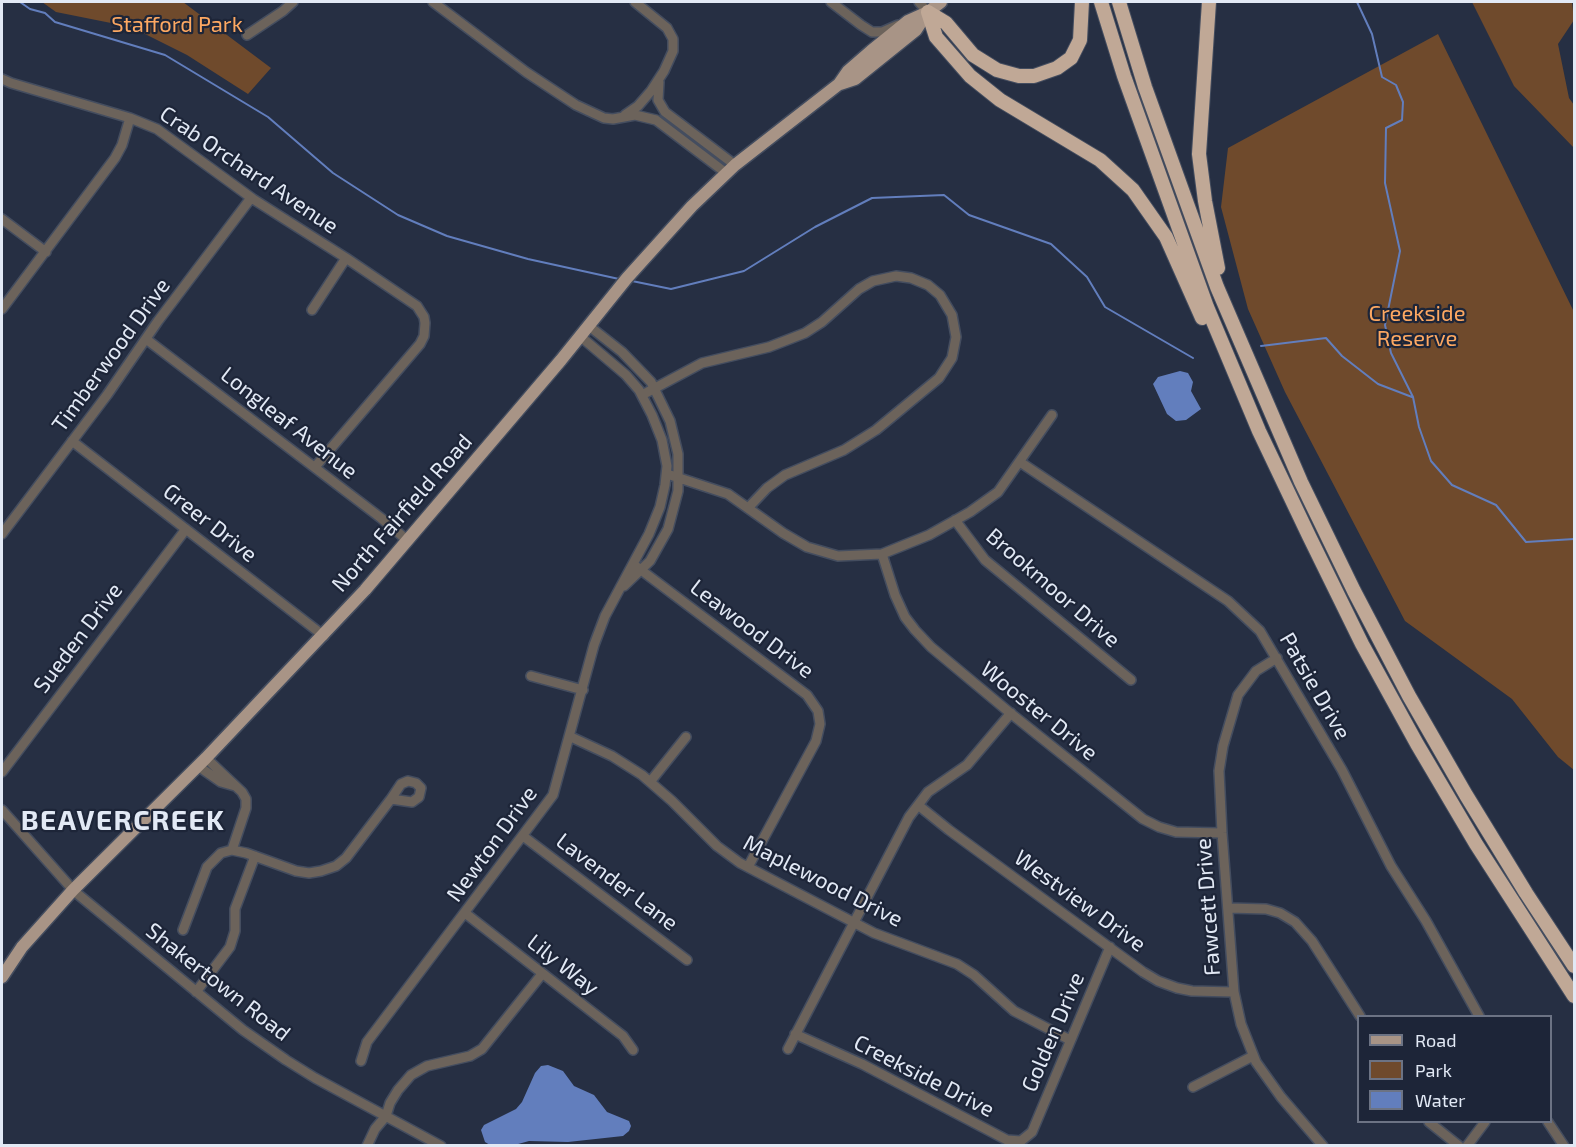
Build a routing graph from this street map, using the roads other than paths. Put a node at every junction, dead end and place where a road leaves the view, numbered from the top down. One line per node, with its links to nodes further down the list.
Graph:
1 (293, 2): 13 (street)
2 (433, 2): 10 (street)
3 (635, 2): 14 (street)
4 (831, 2): 12 (street)
5 (941, 2): 11 (main road, North Fairfield Road)
6 (1082, 2): 11 (highway)
7 (1101, 2): 33 (highway)
8 (1119, 2): 29 (highway)
9 (1209, 2): 29 (highway)
10 (444, 5): 17 (street)
11 (924, 7): 12 (main road, North Fairfield Road); 16 (main road, North Fairfield Road); 33 (highway)
12 (908, 21): 16 (main road, North Fairfield Road)
13 (247, 35)
14 (660, 77): 17 (street); 19 (street)
15 (2, 79): 18 (street, Crab Orchard Avenue)
16 (840, 84): 19 (main road, North Fairfield Road)
17 (623, 116): 19 (street)
18 (130, 118): 20 (street, Crab Orchard Avenue); 22 (street)
19 (731, 169): 26 (main road, North Fairfield Road)
20 (251, 198): 23 (street, Crab Orchard Avenue); 28 (street, Timberwood Drive)
21 (2, 219): 22 (street)
22 (46, 252): 24 (street)
23 (346, 258): 25 (street); 36 (street, Crab Orchard Avenue)
24 (2, 309)
25 (312, 310)
26 (589, 326): 27 (main road, North Fairfield Road); 30 (street, Newton Drive)
27 (580, 336): 31 (street, Newton Drive); 43 (main road, North Fairfield Road)
28 (146, 339): 34 (street, Timberwood Drive); 36 (street, Longleaf Avenue)
29 (1238, 339): 72 (highway)
30 (654, 388): 31 (street); 38 (street, Newton Drive); 39 (street)
31 (642, 394): 37 (street, Newton Drive)
32 (1052, 415): 35 (street)
33 (1259, 431): 77 (highway)
34 (72, 441): 41 (street, Greer Drive); 42 (street, Timberwood Drive)
35 (1020, 462): 40 (street); 47 (street, Patsie Drive)
36 (315, 468): 43 (street, Longleaf Avenue)
37 (667, 474): 38 (street); 45 (street, Newton Drive)
38 (679, 478): 39 (street); 45 (street, Newton Drive)
39 (749, 507): 44 (street)
40 (956, 520): 44 (street); 49 (street, Brookmoor Drive)
41 (186, 529): 46 (street, Greer Drive); 55 (street, Sueden Drive)
42 (2, 534)
43 (407, 540): 46 (main road, North Fairfield Road)
44 (882, 554): 51 (street, Wooster Drive)
45 (637, 566): 50 (street, Newton Drive); 64 (street, Leawood Drive)
46 (324, 636): 54 (main road, North Fairfield Road)
47 (1277, 658): 60 (street, Fawcett Drive); 79 (street, Patsie Drive)
48 (531, 676): 50 (street)
49 (1131, 680)
50 (583, 690): 52 (street, Newton Drive)
51 (1011, 713): 58 (street); 60 (street, Wooster Drive)
52 (570, 737): 56 (street, Maplewood Drive); 61 (street, Newton Drive)
53 (686, 737): 56 (street)
54 (202, 762): 62 (street); 65 (main road, North Fairfield Road)
55 (2, 772)
56 (650, 782): 64 (street, Maplewood Drive)
57 (391, 799): 63 (street)
58 (918, 805): 68 (street); 70 (street, Westview Drive)
59 (2, 810): 65 (street, Shakertown Road)
60 (1222, 834): 66 (street, Fawcett Drive)
61 (523, 836): 67 (street, Newton Drive); 71 (street, Lavender Lane)
62 (232, 850): 63 (street); 69 (street)
63 (255, 856): 75 (street)
64 (748, 867): 68 (street, Maplewood Drive)
65 (73, 890): 74 (main road, North Fairfield Road); 75 (street, Shakertown Road)
66 (1228, 908): 76 (street, Fawcett Drive); 78 (street)
67 (465, 913): 73 (street, Lily Way); 85 (street, Newton Drive)
68 (853, 923): 80 (street); 81 (street, Maplewood Drive)
69 (183, 930)
70 (1110, 947): 76 (street, Westview Drive); 81 (street, Golden Drive)
71 (687, 960)
72 (1575, 966)
73 (542, 974): 83 (street, Lily Way); 87 (street)
74 (2, 977)
75 (196, 992): 87 (street, Shakertown Road)
76 (1234, 992): 84 (street, Fawcett Drive)
77 (1575, 996)
78 (1359, 1015)
79 (1478, 1015)
80 (795, 1034): 82 (street); 91 (street, Creekside Drive)
81 (1070, 1040): 91 (street, Golden Drive)
82 (788, 1049)
83 (633, 1050)
84 (1253, 1056): 86 (street); 94 (street, Fawcett Drive)
85 (361, 1061)
86 (1193, 1087)
87 (386, 1116): 92 (street); 93 (street, Shakertown Road)
88 (1430, 1123): 95 (street)
89 (1484, 1123): 96 (street)
90 (1549, 1123): 97 (street)
91 (1032, 1132)
92 (367, 1146)
93 (441, 1146)
94 (1323, 1146)
95 (1459, 1146)
96 (1467, 1146)
97 (1564, 1146)

